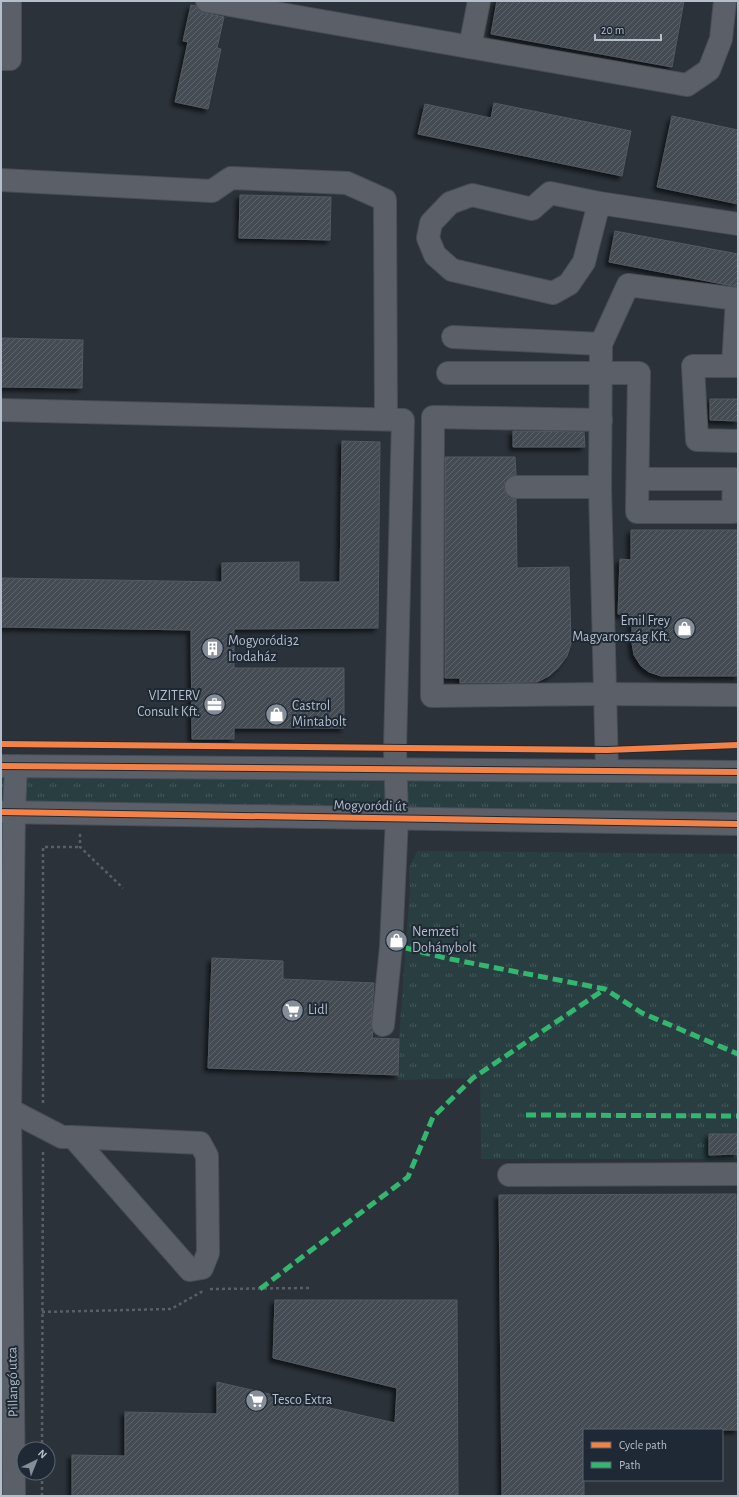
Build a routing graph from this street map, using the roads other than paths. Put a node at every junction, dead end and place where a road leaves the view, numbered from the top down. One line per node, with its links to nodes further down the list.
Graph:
1 (10, 1): 6 (street)
2 (207, 1): 5 (street)
3 (479, 1): 5 (street)
4 (725, 1): 5 (street)
5 (470, 47)
6 (6, 59)
7 (1, 180): 16 (street)
8 (599, 203): 8 (street); 9 (street)
9 (738, 224)
10 (453, 337): 11 (street)
11 (601, 344): 12 (street); 14 (street)
12 (735, 366): 18 (street)
13 (448, 373): 14 (street)
14 (601, 374): 17 (street); 19 (street)
15 (1, 410): 16 (street)
16 (386, 419): 25 (street)
17 (601, 420): 21 (street); 22 (street)
18 (738, 441)
19 (638, 479)
20 (516, 487): 21 (street)
21 (600, 487): 22 (street)
22 (604, 694): 23 (street); 26 (street)
23 (738, 695)
24 (9, 766): 25 (street); 28 (street)
25 (396, 770): 26 (street); 29 (street)
26 (607, 771): 27 (street)
27 (738, 772)
28 (7, 812): 29 (street, Mogyoródi út); 32 (street, Pillangó utca)
29 (397, 818): 30 (street, Mogyoródi út); 31 (street)
30 (738, 824)
31 (383, 1025)
32 (10, 1110): 33 (street); 36 (street, Pillangó utca)
33 (73, 1137): 33 (street)
34 (738, 1174): 35 (street)
35 (510, 1175)
36 (7, 1375): 37 (street, Pillangó utca)
37 (14, 1496)

